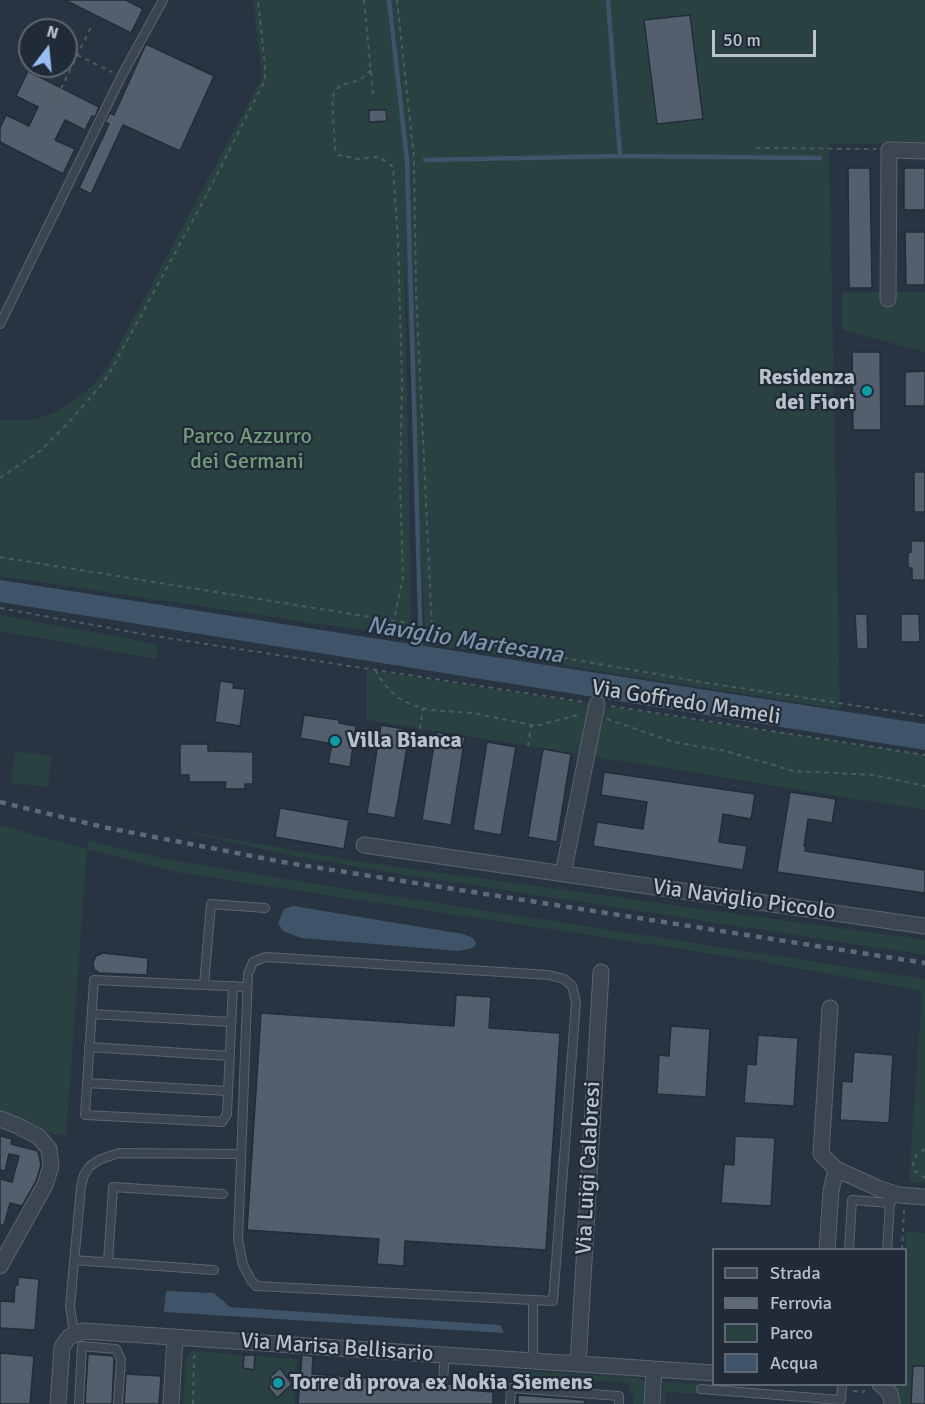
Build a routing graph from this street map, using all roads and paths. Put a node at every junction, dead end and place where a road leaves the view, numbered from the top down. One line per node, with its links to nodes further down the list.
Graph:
1 (164, 0): 9 (lane)
2 (258, 0): 18 (path)
3 (364, 0): 8 (path)
4 (397, 0): 26 (path)
5 (91, 27): 6 (path)
6 (78, 53)
7 (78, 56): 9 (path)
8 (371, 70): 11 (path); 21 (path)
9 (121, 77): 17 (lane)
10 (66, 78): 12 (path)
11 (373, 94)
12 (53, 105)
13 (756, 148): 14 (path)
14 (889, 150): 15 (street); 16 (street)
15 (925, 151)
16 (888, 299)
17 (0, 324)
18 (0, 478)
19 (0, 557): 21 (path)
20 (0, 608): 23 (path, Via Goffredo Mameli)
21 (394, 621): 22 (path)
22 (407, 623)
23 (375, 670): 24 (path); 25 (path, Via Goffredo Mameli)
24 (423, 708): 27 (path); 28 (path)
25 (596, 710): 27 (path); 30 (path, Via Goffredo Mameli); 31 (path); 33 (street)
26 (925, 716)
27 (531, 725): 29 (path)
28 (420, 729)
29 (528, 746)
30 (925, 755)
31 (925, 786)
32 (364, 845): 33 (street, Via Naviglio Piccolo)
33 (563, 874): 35 (street, Via Naviglio Piccolo)
34 (265, 908): 37 (lane)
35 (925, 926)
36 (601, 972): 69 (street, Via Luigi Calabresi)
37 (204, 985): 38 (lane); 41 (lane)
38 (233, 986): 39 (lane); 42 (lane)
39 (248, 987): 49 (lane); 63 (lane)
40 (830, 1008): 50 (street)
41 (92, 1014): 42 (lane); 43 (lane)
42 (231, 1022): 44 (lane)
43 (89, 1047): 44 (lane); 45 (lane)
44 (230, 1056): 46 (lane)
45 (87, 1083): 46 (lane); 46 (lane)
46 (228, 1091)
47 (0, 1119): 61 (street)
48 (925, 1149): 51 (path)
49 (241, 1154): 59 (lane); 63 (lane)
50 (836, 1169): 54 (street); 55 (street)
51 (925, 1178)
52 (223, 1194): 60 (lane)
53 (925, 1197): 54 (street)
54 (898, 1198): 56 (lane); 57 (lane); 58 (path)
55 (827, 1248)
56 (849, 1248)
57 (887, 1248)
58 (902, 1248)
59 (75, 1260): 60 (lane); 64 (lane)
60 (108, 1262): 62 (lane)
61 (0, 1266)
62 (214, 1270)
63 (533, 1300): 68 (lane)
64 (74, 1333): 65 (street, Via Marisa Bellisario); 78 (street)
65 (175, 1337): 67 (street, Via Marisa Bellisario); 81 (street)
66 (199, 1352): 82 (path)
67 (445, 1355): 68 (street, Via Marisa Bellisario); 72 (lane)
68 (533, 1361): 69 (street, Via Marisa Bellisario)
69 (578, 1364): 70 (street, Via Marisa Bellisario)
70 (654, 1369): 71 (street, Via Marisa Bellisario); 85 (street)
71 (712, 1373)
72 (443, 1380)
73 (842, 1386): 76 (lane)
74 (865, 1386): 77 (path)
75 (882, 1386): 86 (street)
76 (701, 1389)
77 (864, 1392)
78 (58, 1404)
79 (79, 1404): 80 (lane)
80 (118, 1404)
81 (171, 1404)
82 (193, 1404)
83 (510, 1404): 84 (lane)
84 (619, 1404)
85 (652, 1404)
86 (892, 1404)

